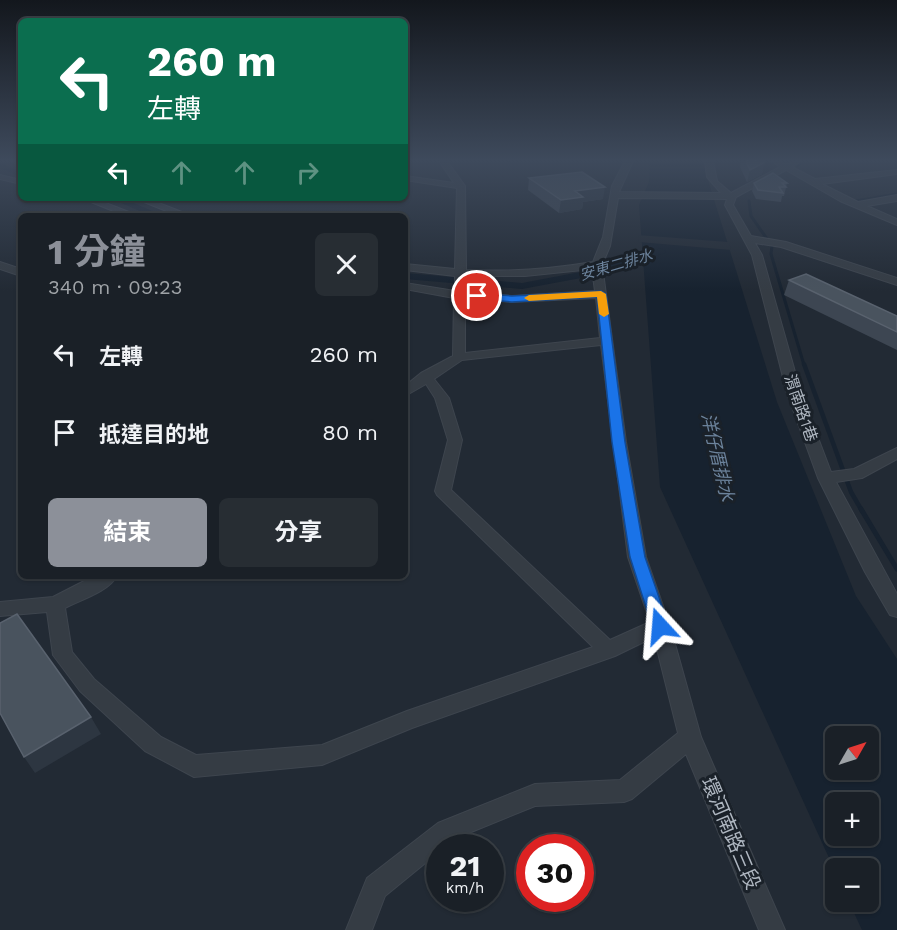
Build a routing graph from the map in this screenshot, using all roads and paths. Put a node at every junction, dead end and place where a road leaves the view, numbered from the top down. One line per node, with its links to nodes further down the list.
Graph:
1 (102, 204): 9 (street)
2 (155, 204): 8 (street)
3 (460, 204): 18 (street)
4 (613, 204): 14 (street)
5 (729, 204): 12 (street, 渭南路1巷)
6 (860, 204): 7 (street)
7 (856, 205): 11 (street)
8 (175, 212): 10 (street)
9 (126, 213)
10 (178, 213)
11 (897, 222)
12 (749, 239): 19 (street); 28 (street, 渭南路1巷)
13 (0, 265): 16 (street)
14 (597, 265): 18 (street); 21 (street)
15 (408, 267): 18 (street)
16 (18, 269): 17 (street)
17 (0, 273)
18 (462, 275): 22 (street)
19 (897, 282)
20 (408, 286): 22 (street)
21 (601, 291): 22 (street); 23 (street)
22 (460, 292): 24 (street)
23 (607, 341): 24 (street); 33 (street)
24 (459, 357): 25 (street)
25 (426, 376): 26 (street); 34 (street)
26 (408, 390)
27 (897, 453): 28 (street)
28 (826, 478): 32 (street, 渭南路1巷)
29 (103, 579): 30 (street)
30 (55, 604): 31 (street); 34 (street)
31 (0, 609)
32 (897, 610)
33 (660, 626): 34 (street); 35 (street, 環河南路三段)
34 (608, 650)
35 (690, 737): 36 (street); 37 (street, 環河南路三段)
36 (359, 930)
37 (772, 930)

